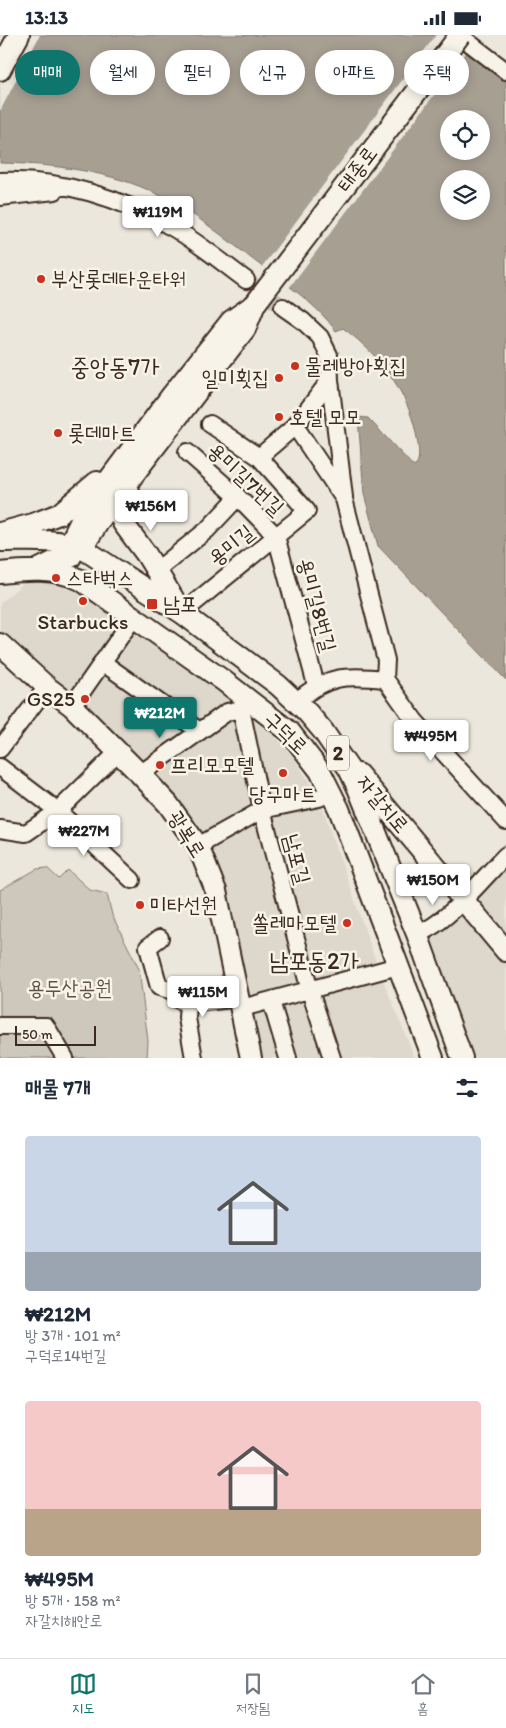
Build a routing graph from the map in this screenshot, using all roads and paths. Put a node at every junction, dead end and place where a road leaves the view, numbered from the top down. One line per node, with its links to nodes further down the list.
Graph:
1 (19, 35): 3 (main road)
2 (460, 36): 4 (street); 15 (main road, 태종로, bridge)
3 (0, 69)
4 (506, 71)
5 (0, 181): 6 (street)
6 (72, 189): 7 (street); 8 (street)
7 (0, 197)
8 (246, 280)
9 (284, 307): 10 (street)
10 (330, 380): 12 (street); 17 (street)
11 (210, 424): 14 (street)
12 (295, 426): 14 (street); 17 (street)
13 (187, 452): 16 (street, 용미길7번길)
14 (259, 457): 19 (street, 용미길)
15 (128, 468): 18 (main road); 21 (main road, 태종로); 23 (main road)
16 (238, 497): 19 (street, 용미길7번길); 23 (street)
17 (344, 499): 30 (street)
18 (0, 533)
19 (276, 536): 26 (street, 용미길); 31 (street, 용미길8번길)
20 (0, 541): 21 (main road)
21 (74, 549): 22 (main road); 25 (main road); 26 (main road, 구덕로 / 2)
22 (38, 570): 24 (main road); 25 (main road, 구덕로 / 2)
23 (156, 571): 26 (main road)
24 (0, 573)
25 (81, 580): 27 (main road, 구덕로 / 2)
26 (182, 613): 33 (main road, 구덕로 / 2)
27 (134, 617): 29 (street); 34 (main road, 구덕로 / 2)
28 (0, 644): 32 (main road, 광복로)
29 (102, 662): 35 (street); 36 (street)
30 (385, 679): 31 (street); 45 (street)
31 (316, 685): 33 (street)
32 (47, 687): 35 (main road, 광복로); 37 (street)
33 (296, 702): 39 (main road, 구덕로 / 2)
34 (245, 704): 36 (street); 42 (main road, 구덕로 / 2); 43 (street, 남포길)
35 (72, 706): 38 (main road, 광복로)
36 (198, 730): 41 (street)
37 (0, 749)
38 (117, 753): 41 (main road, 광복로); 44 (street)
39 (341, 757): 50 (main road, 자갈치로); 51 (main road, 구덕로 / 2)
40 (0, 767): 44 (street)
41 (140, 774): 47 (main road, 광복로)
42 (332, 792): 43 (street); 54 (main road, 구덕로 / 2)
43 (262, 810): 47 (street); 55 (street, 남포길)
44 (58, 811): 46 (street); 49 (street)
45 (506, 821)
46 (0, 829)
47 (198, 846): 57 (main road, 광복로)
48 (506, 855): 50 (street)
49 (132, 880)
50 (462, 899): 51 (street); 53 (main road, 자갈치로)
51 (417, 934): 66 (main road, 구덕로 / 2)
52 (160, 938): 58 (street)
53 (506, 951)
54 (398, 966): 55 (street); 65 (main road, 구덕로 / 2)
55 (310, 991): 56 (street); 64 (street, 남포길)
56 (271, 1001): 57 (street); 63 (street)
57 (241, 1003): 58 (street); 62 (main road, 광복로)
58 (188, 1004): 61 (street)
59 (0, 1027): 60 (street)
60 (65, 1058)
61 (194, 1058)
62 (251, 1058)
63 (288, 1058)
64 (332, 1058)
65 (433, 1058)
66 (462, 1058)

